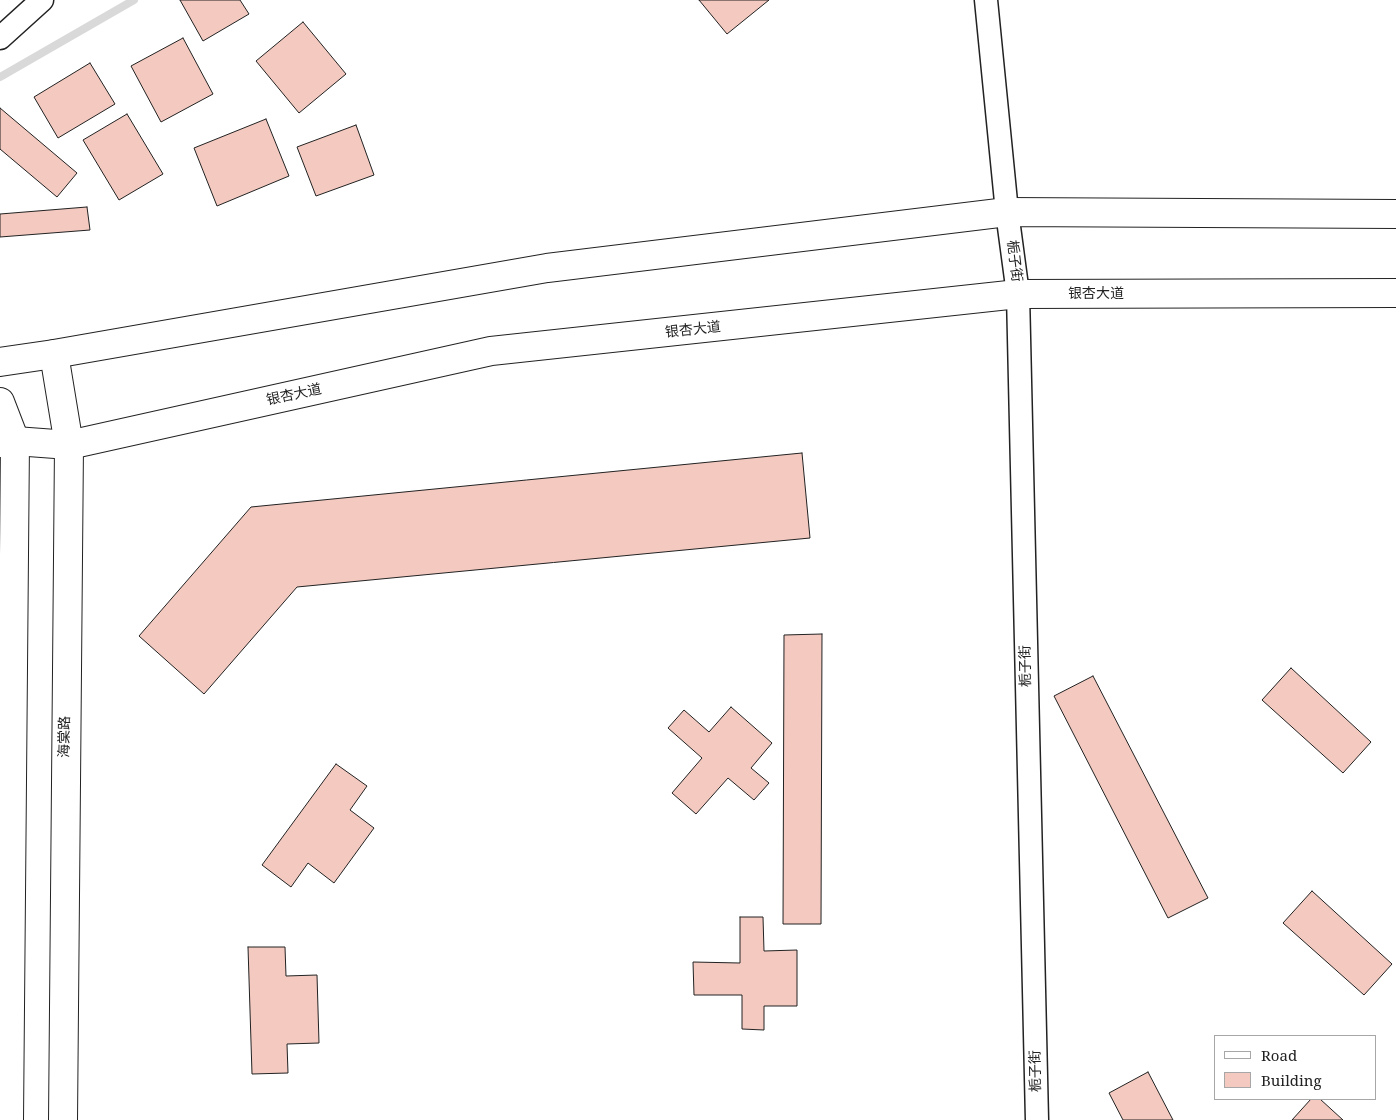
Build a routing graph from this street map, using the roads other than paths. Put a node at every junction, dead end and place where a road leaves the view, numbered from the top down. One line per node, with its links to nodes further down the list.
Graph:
1 (42, 0): 3 (street)
2 (986, 0): 4 (street, 栀子街)
3 (0, 38)
4 (1007, 212): 5 (main road); 7 (street, 栀子街); 8 (main road)
5 (1396, 214)
6 (1396, 293): 7 (main road, 银杏大道)
7 (1018, 294): 12 (main road, 银杏大道); 15 (street, 栀子街)
8 (54, 354): 9 (main road); 12 (main road, 海棠路)
9 (0, 362)
10 (0, 402): 11 (main road)
11 (7, 442): 12 (main road, 银杏大道); 13 (main road)
12 (69, 445): 14 (main road, 海棠路)
13 (9, 1120)
14 (62, 1120)
15 (1037, 1120)

